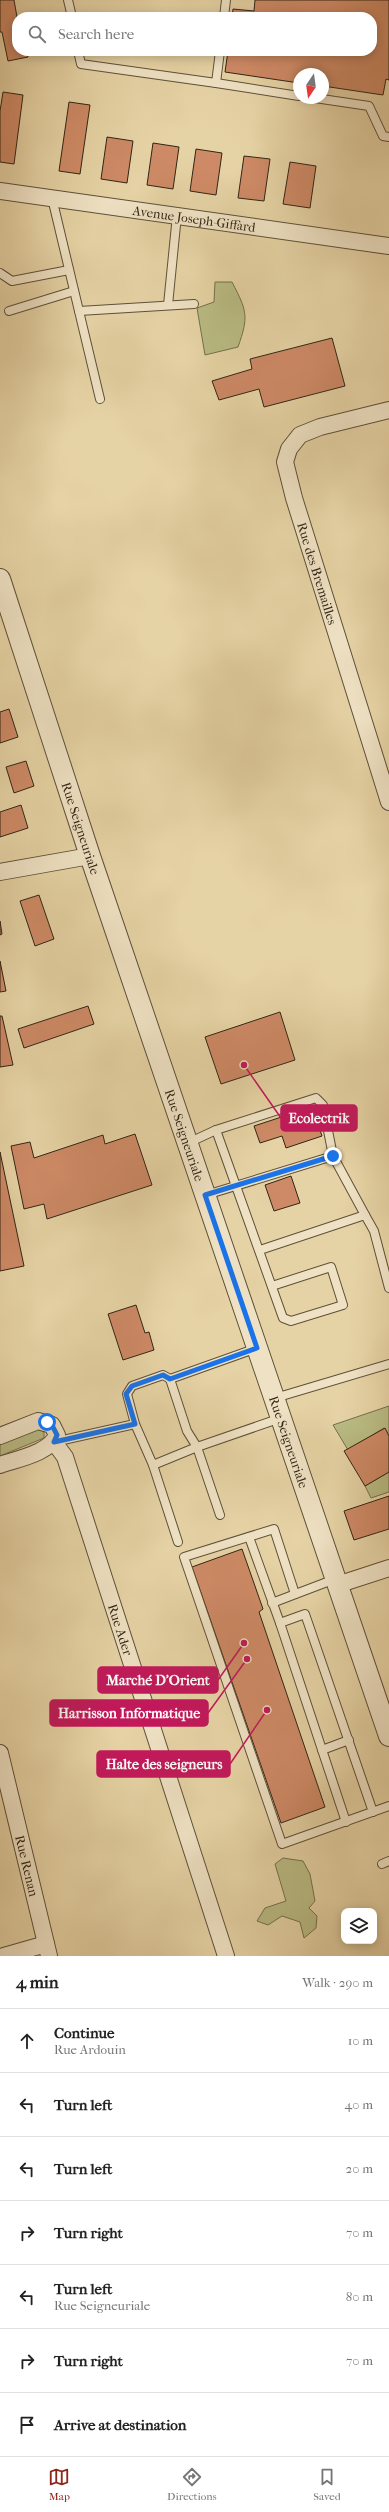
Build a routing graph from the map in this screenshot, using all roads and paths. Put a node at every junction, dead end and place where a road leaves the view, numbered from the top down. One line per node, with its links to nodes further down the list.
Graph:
1 (68, 0): 3 (lane)
2 (226, 0): 4 (lane)
3 (71, 12)
4 (225, 12)
5 (79, 56): 7 (lane)
6 (219, 56): 7 (lane)
7 (216, 84): 8 (lane)
8 (293, 95)
9 (329, 100): 10 (lane)
10 (389, 137)
11 (0, 191): 12 (street, Avenue Joseph-Giffard)
12 (52, 198): 13 (street, Avenue Joseph-Giffard); 15 (lane)
13 (178, 215): 14 (street, Avenue Joseph-Giffard); 19 (lane)
14 (389, 246)
15 (69, 270): 16 (lane); 17 (lane)
16 (0, 273)
17 (74, 291): 20 (lane); 21 (lane)
18 (194, 304): 19 (lane)
19 (168, 305): 21 (lane)
20 (9, 311)
21 (79, 311): 22 (lane)
22 (100, 399)
23 (389, 410): 25 (street, Rue des Bremailles)
24 (0, 579): 26 (street, Rue Seigneuriale)
25 (389, 802)
26 (90, 856): 27 (street); 29 (street, Rue Seigneuriale)
27 (0, 872)
28 (216, 1130): 29 (lane); 30 (lane); 31 (lane)
29 (188, 1143): 32 (street, Rue Seigneuriale)
30 (333, 1156): 31 (lane); 33 (lane)
31 (235, 1186): 32 (lane); 34 (lane)
32 (205, 1195): 37 (street, Rue Seigneuriale)
33 (364, 1215): 34 (lane); 36 (lane)
34 (260, 1250): 35 (lane)
35 (272, 1286): 35 (lane)
36 (389, 1288)
37 (257, 1348): 39 (lane); 40 (street, Rue Seigneuriale)
38 (389, 1364): 40 (lane)
39 (170, 1379): 42 (lane); 45 (lane)
40 (274, 1398): 41 (street, Rue Seigneuriale)
41 (281, 1418): 45 (lane); 52 (street, Rue Seigneuriale)
42 (135, 1424): 44 (lane); 47 (lane)
43 (0, 1436): 44 (street)
44 (54, 1442): 46 (street); 65 (street, Rue Ader)
45 (197, 1446): 47 (lane); 48 (lane)
46 (0, 1465)
47 (153, 1465): 50 (lane)
48 (220, 1515)
49 (249, 1537): 53 (lane); 54 (lane); 62 (lane)
50 (178, 1542)
51 (389, 1568): 52 (street)
52 (336, 1582): 53 (lane); 56 (street, Rue Seigneuriale)
53 (295, 1594): 54 (lane)
54 (272, 1603): 55 (lane)
55 (280, 1623): 57 (lane); 58 (lane)
56 (389, 1736)
57 (348, 1740): 58 (lane); 61 (lane)
58 (322, 1750): 62 (lane)
59 (0, 1753): 63 (street, Rue Renan)
60 (389, 1806): 61 (lane)
61 (373, 1812): 62 (lane)
62 (346, 1822)
63 (48, 1950): 64 (street)
64 (4, 1956)
65 (226, 1956)

